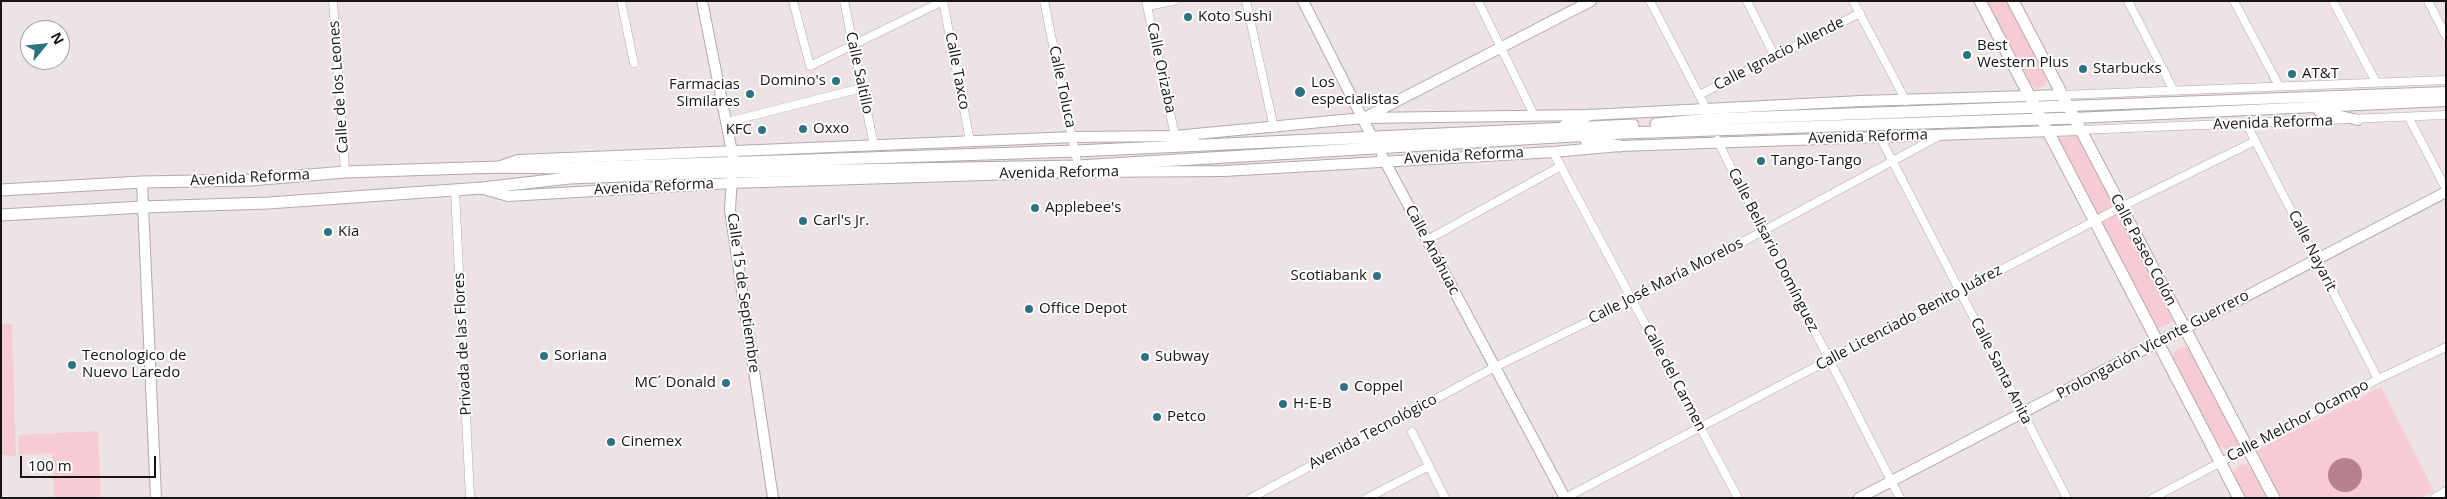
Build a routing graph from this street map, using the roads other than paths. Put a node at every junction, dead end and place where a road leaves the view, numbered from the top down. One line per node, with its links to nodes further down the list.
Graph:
1 (333, 1): 76 (street, Calle de los Leones)
2 (621, 1): 28 (street)
3 (702, 1): 52 (street, Calle 15 de Septiembre)
4 (793, 1): 25 (street)
5 (844, 1): 25 (street, Calle Saltillo)
6 (943, 1): 25 (street); 62 (street, Calle Taxco)
7 (1044, 1): 60 (street, Calle Toluca)
8 (1174, 1): 22 (street)
9 (1246, 1): 54 (street)
10 (1303, 1): 46 (street, Calle Anáhuac)
11 (1478, 1): 26 (street)
12 (1591, 1): 26 (street)
13 (1650, 1): 35 (street, Calle Belisario Domínguez)
14 (1747, 1): 27 (street)
15 (1854, 1): 23 (street)
16 (1980, 1): 37 (main road, Calle Paseo Colón)
17 (2013, 1): 36 (main road, Calle Paseo Colón)
18 (2128, 1): 33 (street)
19 (2234, 1): 31 (street)
20 (2333, 1): 30 (street)
21 (2428, 1): 24 (street)
22 (1147, 4): 59 (street, Calle Orizaba)
23 (1860, 14): 27 (street, Calle Ignacio Allende); 38 (street)
24 (2446, 36)
25 (854, 46): 32 (street, Calle Saltillo)
26 (1502, 47): 43 (street); 46 (street)
27 (1775, 56): 35 (street, Calle Ignacio Allende)
28 (634, 63)
29 (2446, 80): 30 (street, Avenida Reforma)
30 (2376, 82): 31 (street, Avenida Reforma)
31 (2279, 86): 33 (street, Avenida Reforma)
32 (862, 88): 52 (street); 66 (street, Calle Saltillo)
33 (2174, 91): 36 (street, Avenida Reforma)
34 (2446, 92): 40 (street, Avenida Reforma)
35 (1699, 94): 49 (street, Calle Belisario Domínguez)
36 (2062, 95): 37 (street, Avenida Reforma); 40 (main road, Calle Paseo Colón)
37 (2031, 97): 38 (street, Avenida Reforma); 41 (main road, Calle Paseo Colón)
38 (1906, 100): 49 (street, Avenida Reforma)
39 (2446, 101): 42 (street, Avenida Reforma)
40 (2068, 106): 41 (main road, Avenida Reforma); 47 (main road, Calle Paseo Colón)
41 (2036, 108): 49 (main road, Avenida Reforma); 50 (main road, Calle Paseo Colón)
42 (2309, 108): 47 (street, Avenida Reforma); 51 (street)
43 (1534, 115): 44 (street, Avenida Reforma); 46 (street, Avenida Reforma)
44 (1589, 115): 49 (street, Avenida Reforma); 57 (main road)
45 (2446, 115): 48 (street, Avenida Reforma)
46 (1363, 118): 54 (street, Avenida Reforma); 64 (street, Calle Anáhuac)
47 (2074, 118): 50 (main road, Avenida Reforma); 55 (main road, Calle Paseo Colón)
48 (2409, 118): 51 (street, Avenida Reforma); 80 (street)
49 (1711, 119): 50 (main road, Avenida Reforma); 57 (main road, Avenida Reforma); 65 (street, Calle Belisario Domínguez)
50 (2042, 120): 56 (main road, Calle Paseo Colón)
51 (2358, 120): 53 (street, Avenida Reforma)
52 (727, 122): 74 (street, Calle 15 de Septiembre)
53 (2246, 123): 55 (street, Avenida Reforma); 63 (street, Calle Nayarit)
54 (1274, 128): 59 (street, Avenida Reforma)
55 (2080, 130): 56 (street, Avenida Reforma); 82 (main road, Calle Paseo Colón)
56 (2048, 132): 58 (street, Avenida Reforma); 84 (main road, Calle Paseo Colón)
57 (1560, 133): 64 (main road, Avenida Reforma); 68 (main road)
58 (1941, 135): 61 (street, Avenida Reforma); 72 (street, Calle José María Morelos)
59 (1175, 136): 60 (street, Avenida Reforma); 67 (main road)
60 (1073, 137): 62 (street, Avenida Reforma); 69 (street, Calle Toluca)
61 (1880, 137): 65 (street, Avenida Reforma); 72 (street, Calle Santa Anita)
62 (970, 141): 66 (street, Avenida Reforma)
63 (2255, 141): 82 (street, Calle Licenciado Benito Juárez); 87 (street, Calle Nayarit)
64 (1375, 142): 67 (main road, Avenida Reforma); 71 (street, Calle Anáhuac); 75 (main road, Avenida Reforma)
65 (1718, 142): 68 (street, Avenida Reforma); 85 (street, Calle Belisario Domínguez)
66 (874, 145): 74 (street, Avenida Reforma)
67 (1205, 145): 69 (main road, Avenida Reforma)
68 (1620, 146): 70 (street, Avenida Reforma)
69 (1076, 151): 74 (main road, Avenida Reforma); 75 (street, Calle Toluca)
70 (1554, 152): 71 (street, Avenida Reforma); 73 (street, Calle del Carmen)
71 (1384, 160): 75 (street, Avenida Reforma); 86 (street, Calle Anáhuac)
72 (1893, 160): 85 (street, Calle José María Morelos); 88 (street, Calle Santa Anita)
73 (1561, 166): 86 (street); 89 (street, Calle del Carmen)
74 (732, 167): 75 (main road, Avenida Reforma); 76 (main road, Avenida Reforma); 79 (main road, Avenida Reforma); 105 (street, Calle 15 de Septiembre)
75 (1079, 169)
76 (345, 172): 77 (main road, Avenida Reforma)
77 (142, 182): 78 (main road, Avenida Reforma); 81 (street)
78 (1, 190)
79 (456, 190): 81 (main road, Avenida Reforma); 104 (street, Privada de las Flores)
80 (2446, 190): 87 (street, Prolongación Vicente Guerrero)
81 (143, 207): 83 (main road, Avenida Reforma); 103 (street)
82 (2121, 207): 84 (street, Calle Licenciado Benito Juárez); 90 (main road, Calle Paseo Colón)
83 (1, 215)
84 (2094, 221): 88 (street, Calle Licenciado Benito Juárez); 91 (main road, Calle Paseo Colón)
85 (1763, 231): 89 (street, Calle José María Morelos); 93 (street, Calle Belisario Domínguez)
86 (1427, 240): 94 (street, Calle Anáhuac)
87 (2316, 260): 90 (street, Prolongación Vicente Guerrero); 95 (street, Calle Nayarit)
88 (1960, 291): 93 (street, Calle Licenciado Benito Juárez); 96 (street, Calle Santa Anita)
89 (1633, 300): 94 (street, Calle José María Morelos); 97 (street, Calle del Carmen)
90 (2185, 328): 91 (street, Prolongación Vicente Guerrero); 99 (main road, Calle Paseo Colón)
91 (2157, 342): 96 (street, Prolongación Vicente Guerrero); 100 (main road, Calle Paseo Colón)
92 (2446, 347): 95 (street, Calle Melchor Ocampo)
93 (1830, 359): 97 (street, Calle Licenciado Benito Juárez); 102 (street, Calle Belisario Domínguez)
94 (1495, 367): 106 (street, Avenida Tecnológico); 109 (street, Calle Anáhuac)
95 (2378, 379): 99 (street, Calle Melchor Ocampo)
96 (2022, 413): 102 (street, Prolongación Vicente Guerrero); 113 (street, Calle Santa Anita)
97 (1700, 428): 109 (street, Calle Licenciado Benito Juárez); 110 (street, Calle del Carmen)
98 (1412, 432): 101 (street)
99 (2248, 448): 100 (street, Calle Melchor Ocampo); 116 (main road, Calle Paseo Colón)
100 (2220, 462): 114 (street, Calle Melchor Ocampo); 115 (main road, Calle Paseo Colón)
101 (1429, 466): 107 (street); 108 (street)
102 (1891, 481): 111 (street, Prolongación Vicente Guerrero); 112 (street, Calle Belisario Domínguez)
103 (156, 498)
104 (470, 498)
105 (773, 498)
106 (1251, 498)
107 (1367, 498)
108 (1445, 498)
109 (1565, 498)
110 (1738, 498)
111 (1859, 498)
112 (1900, 498)
113 (2067, 498)
114 (2153, 498)
115 (2239, 498)
116 (2274, 498)

